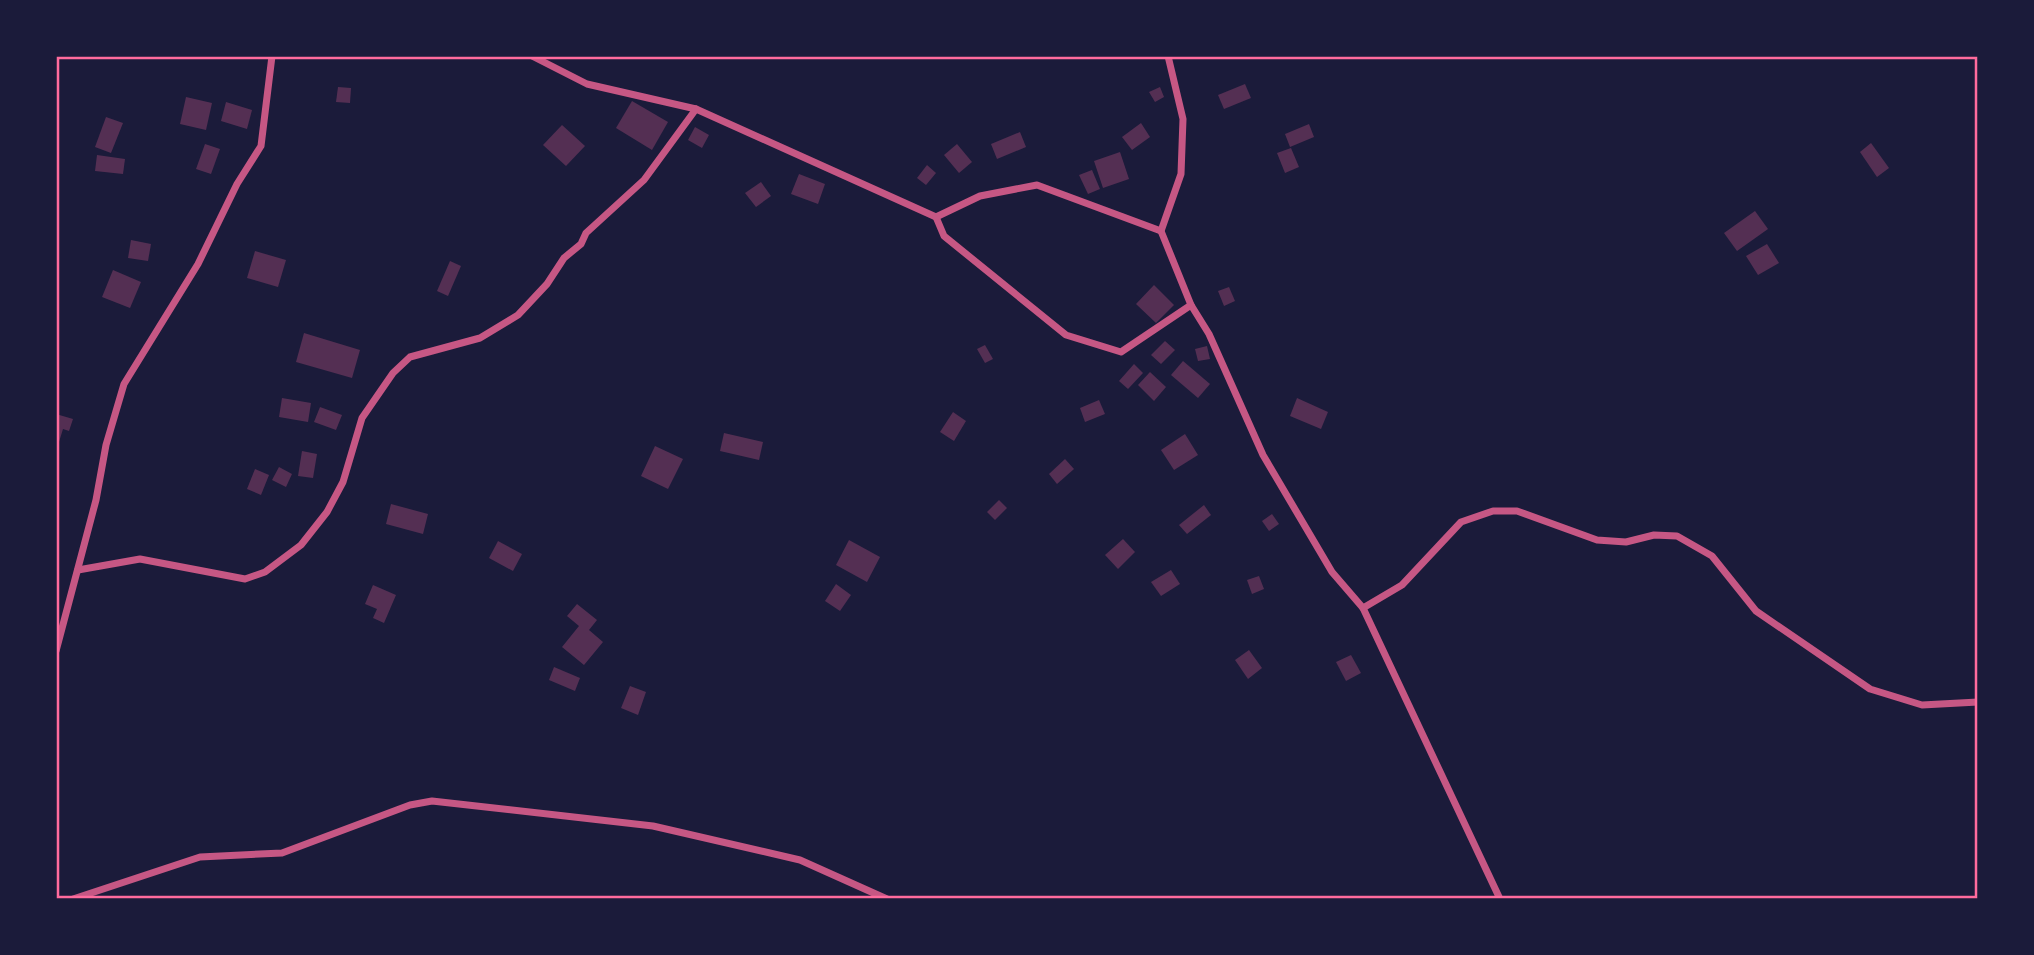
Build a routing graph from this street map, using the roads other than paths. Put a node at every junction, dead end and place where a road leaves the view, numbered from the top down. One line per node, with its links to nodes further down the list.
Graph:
1 (272, 56): 8 (street)
2 (533, 56): 4 (street)
3 (1168, 56): 6 (street)
4 (695, 109): 5 (street); 8 (street)
5 (936, 217): 6 (street); 7 (street)
6 (1161, 231): 7 (street)
7 (1191, 305): 9 (street)
8 (78, 570): 10 (street)
9 (1363, 608): 11 (street); 14 (street)
10 (56, 652)
11 (1978, 702)
12 (73, 899): 13 (street)
13 (887, 899)
14 (1500, 899)

